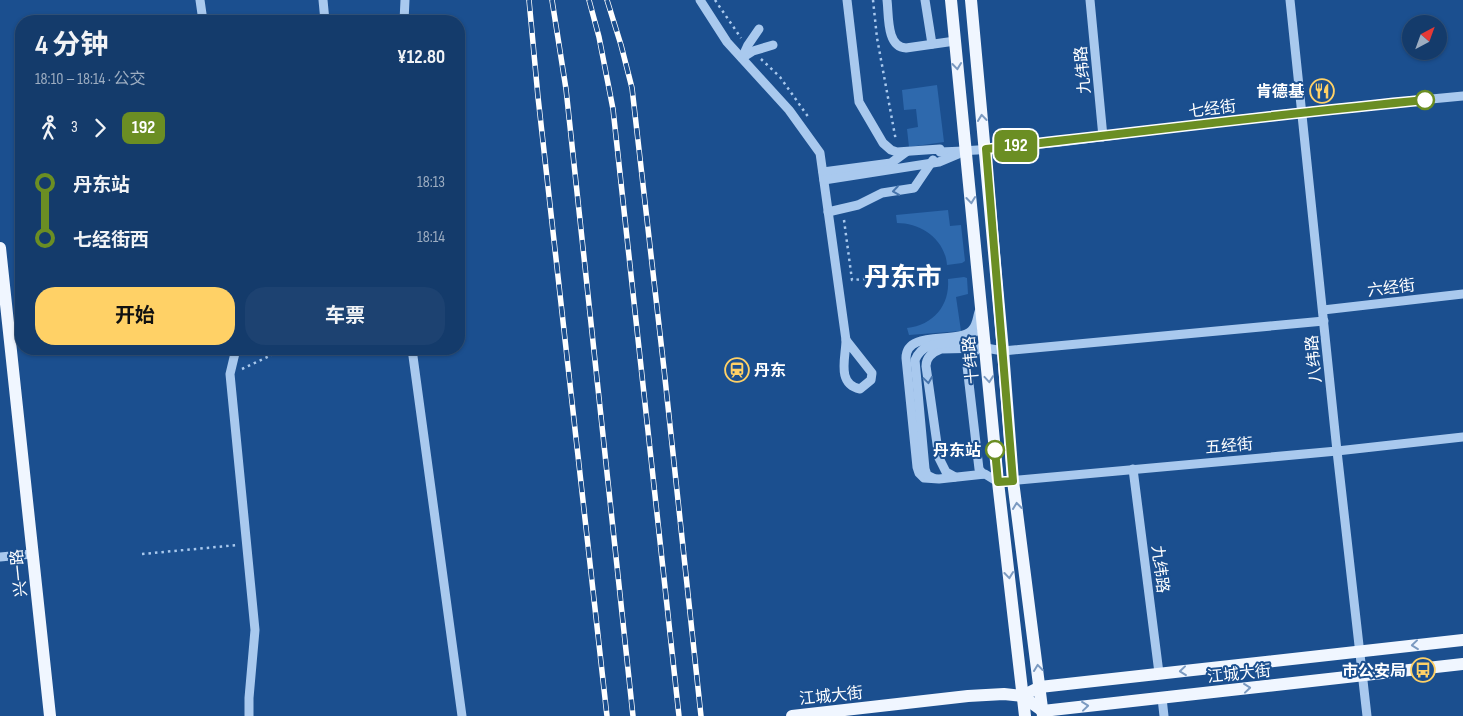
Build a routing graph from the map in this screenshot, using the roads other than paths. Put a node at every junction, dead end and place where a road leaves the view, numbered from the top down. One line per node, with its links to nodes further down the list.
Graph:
1 (200, 0): 12 (street)
2 (324, 0): 13 (street)
3 (404, 0): 14 (street)
4 (700, 0): 19 (street)
5 (847, 0): 25 (street)
6 (887, 0): 17 (street)
7 (925, 0): 17 (street)
8 (950, 0): 16 (main road, 十纬路)
9 (971, 0): 23 (main road, 十纬路, one-way to 9)
10 (1090, 0): 22 (street, 九纬路)
11 (1290, 0): 21 (street, 八纬路)
12 (202, 15)
13 (325, 15)
14 (404, 15)
15 (759, 29): 19 (street)
16 (955, 41): 17 (street); 24 (main road, 十纬路, one-way to 24)
17 (932, 44)
18 (773, 45): 19 (street)
19 (742, 58): 28 (street)
20 (1463, 96): 21 (street, 七经街)
21 (1302, 112): 22 (street, 七经街); 33 (street, 八纬路)
22 (1103, 136): 23 (street, 七经街)
23 (986, 149): 24 (street, 七经街); 38 (main road, 十纬路)
24 (966, 151): 26 (street); 27 (street); 32 (main road, 十纬路, one-way to 32)
25 (906, 152): 26 (street); 28 (street)
26 (940, 152): 27 (street)
27 (932, 163): 28 (street); 29 (street, one-way to 29)
28 (824, 176): 29 (street)
29 (828, 212): 36 (street)
30 (0, 248): 35 (main road, 兴一路)
31 (1463, 294): 33 (street, 六经街)
32 (981, 303): 37 (main road, 十纬路); 45 (street)
33 (1323, 310): 34 (street, 八纬路)
34 (1324, 321): 38 (street); 42 (street, 八纬路)
35 (4, 331): 48 (main road, 兴一路)
36 (846, 340): 36 (street)
37 (982, 348): 38 (street); 44 (street); 45 (street, one-way to 45); 47 (main road, 十纬路, one-way to 47)
38 (1004, 350): 46 (main road, 十纬路)
39 (235, 355): 60 (street)
40 (413, 355): 61 (street)
41 (1463, 437): 42 (street, 五经街)
42 (1337, 451): 43 (street, 五经街); 51 (street, 八纬路)
43 (1133, 469): 46 (street, 五经街); 53 (street, 九纬路)
44 (983, 474): 45 (street); 47 (street)
45 (955, 477)
46 (1013, 481): 47 (street, 五经街); 55 (main road, 十纬路, one-way to 46)
47 (998, 482): 56 (main road, 十纬路, one-way to 56)
48 (32, 554): 49 (street); 59 (main road, 兴一路)
49 (0, 557)
50 (1463, 640): 51 (main road, 江城大街, one-way to 51)
51 (1360, 651): 53 (main road, 江城大街, one-way to 53); 54 (street, 八纬路)
52 (1463, 664): 54 (main road, 江城大街)
53 (1159, 673): 55 (main road, 江城大街)
54 (1363, 675): 57 (main road, 江城大街, one-way to 54); 65 (street, 八纬路)
55 (1040, 686): 56 (main road, 江城大街); 58 (main road, 十纬路)
56 (1022, 696): 58 (main road); 62 (main road, 江城大街); 63 (main road, 十纬路)
57 (1162, 698): 58 (main road, 江城大街, one-way to 57); 64 (street)
58 (1043, 713)
59 (50, 716)
60 (250, 716)
61 (462, 716)
62 (792, 716)
63 (1025, 716)
64 (1164, 716)
65 (1367, 716)

